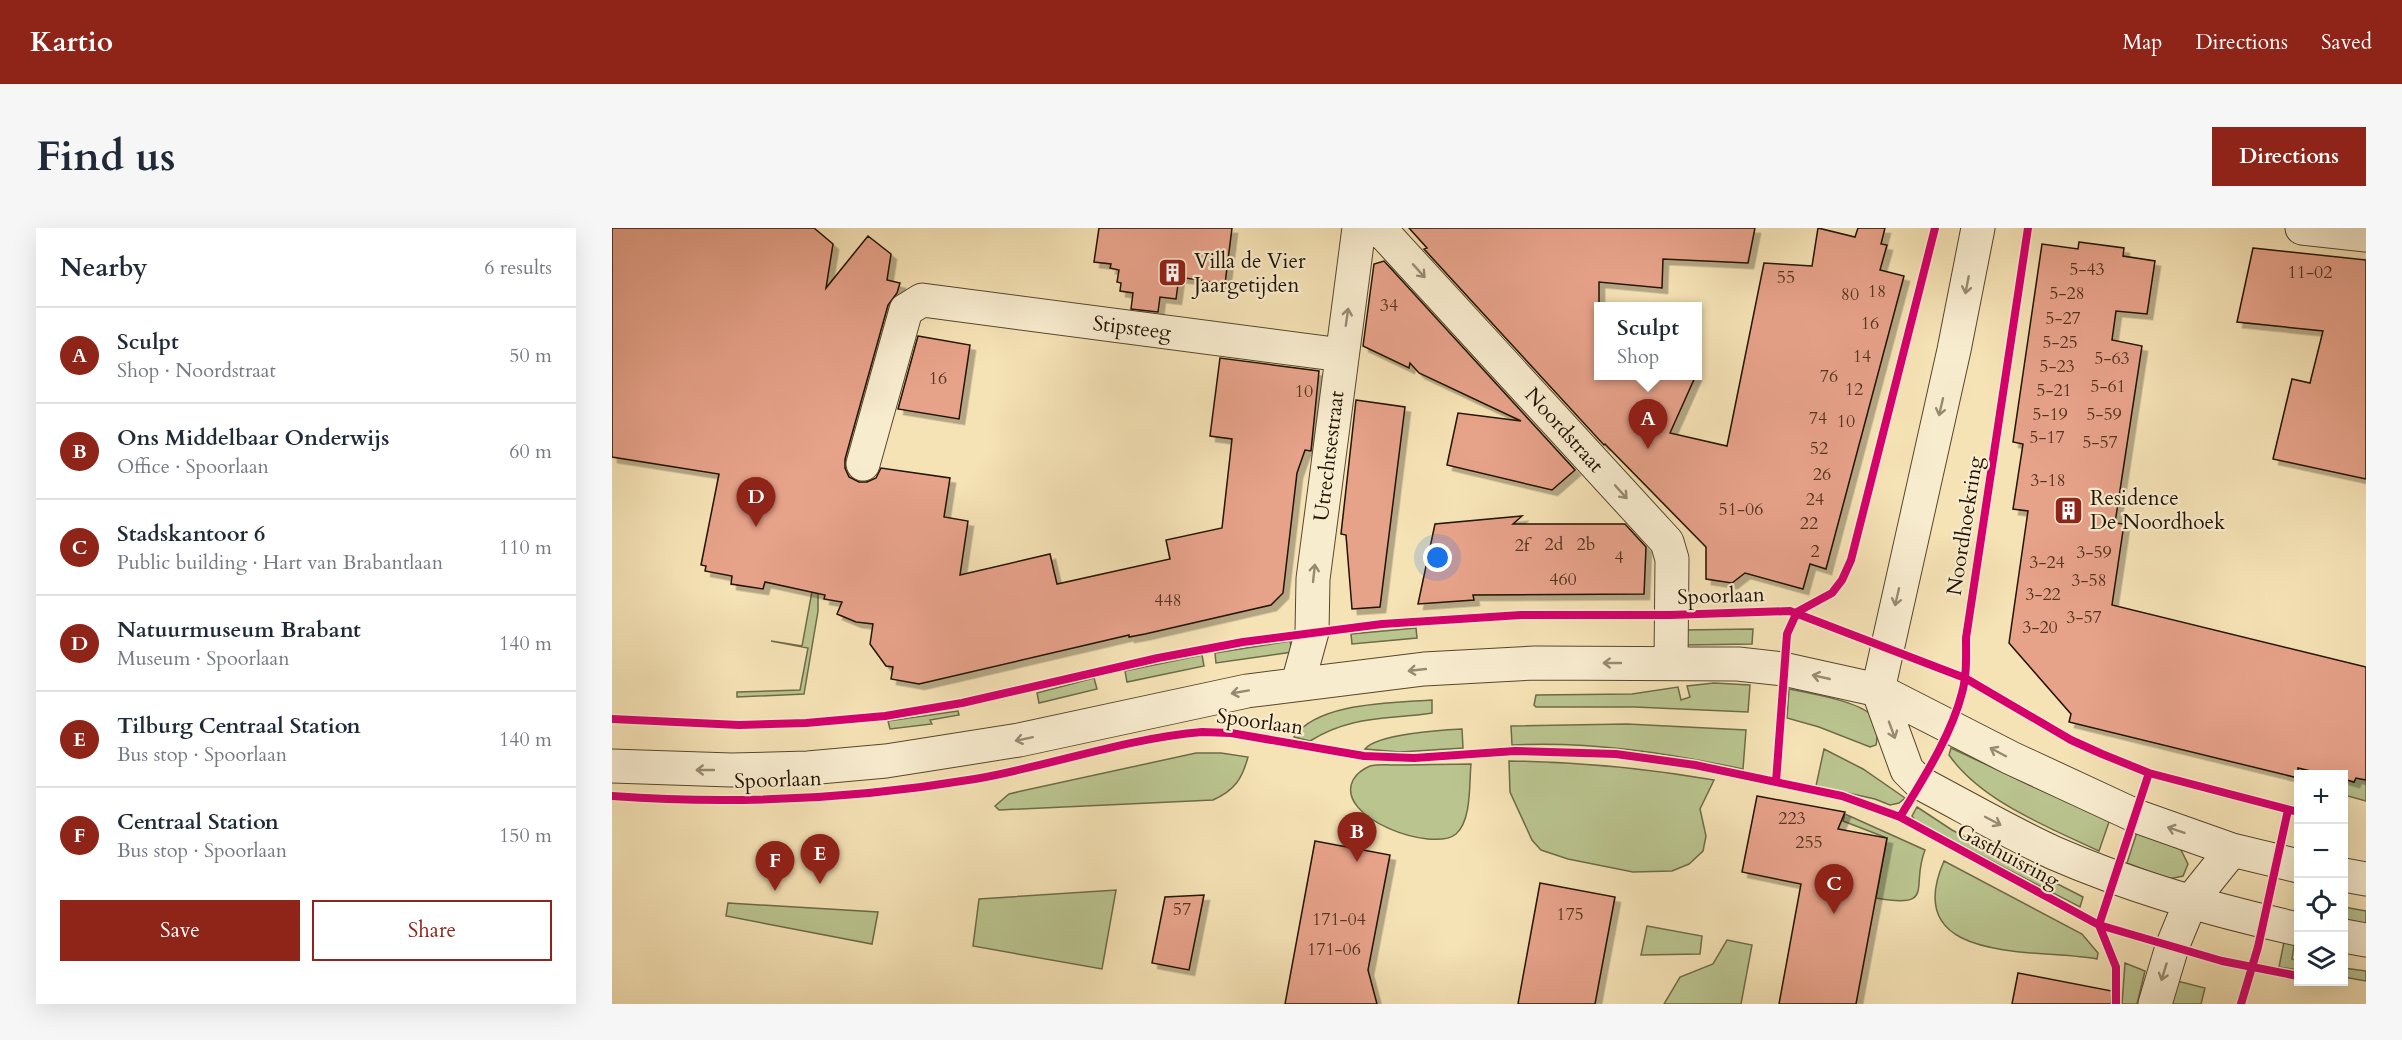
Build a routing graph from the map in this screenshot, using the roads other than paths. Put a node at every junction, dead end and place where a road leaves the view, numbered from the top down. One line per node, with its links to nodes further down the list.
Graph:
1 (1359, 228): 6 (street, Utrechtsestraat, one-way to 1)
2 (1379, 228): 8 (street, Noordstraat, one-way to 8)
3 (1978, 228): 10 (street, one-way to 10)
4 (2302, 228): 5 (street)
5 (2366, 235)
6 (1342, 355): 7 (street, Stipsteeg); 9 (street, Utrechtsestraat, one-way to 6)
7 (863, 464)
8 (1671, 662): 9 (street, Spoorlaan, one-way to 9); 10 (street, Spoorlaan, one-way to 8)
9 (1298, 683): 11 (street, Spoorlaan, one-way to 11)
10 (1878, 690): 12 (street, Spoorlaan, one-way to 10); 16 (street, one-way to 16)
11 (612, 766)
12 (2232, 850): 13 (street, Spoorlaan); 16 (street)
13 (2294, 865)
14 (2348, 876): 15 (street)
15 (2366, 879)
16 (2191, 901): 17 (street); 20 (street, one-way to 20)
17 (2294, 928)
18 (2348, 937): 19 (street)
19 (2366, 940)
20 (2155, 1004)

